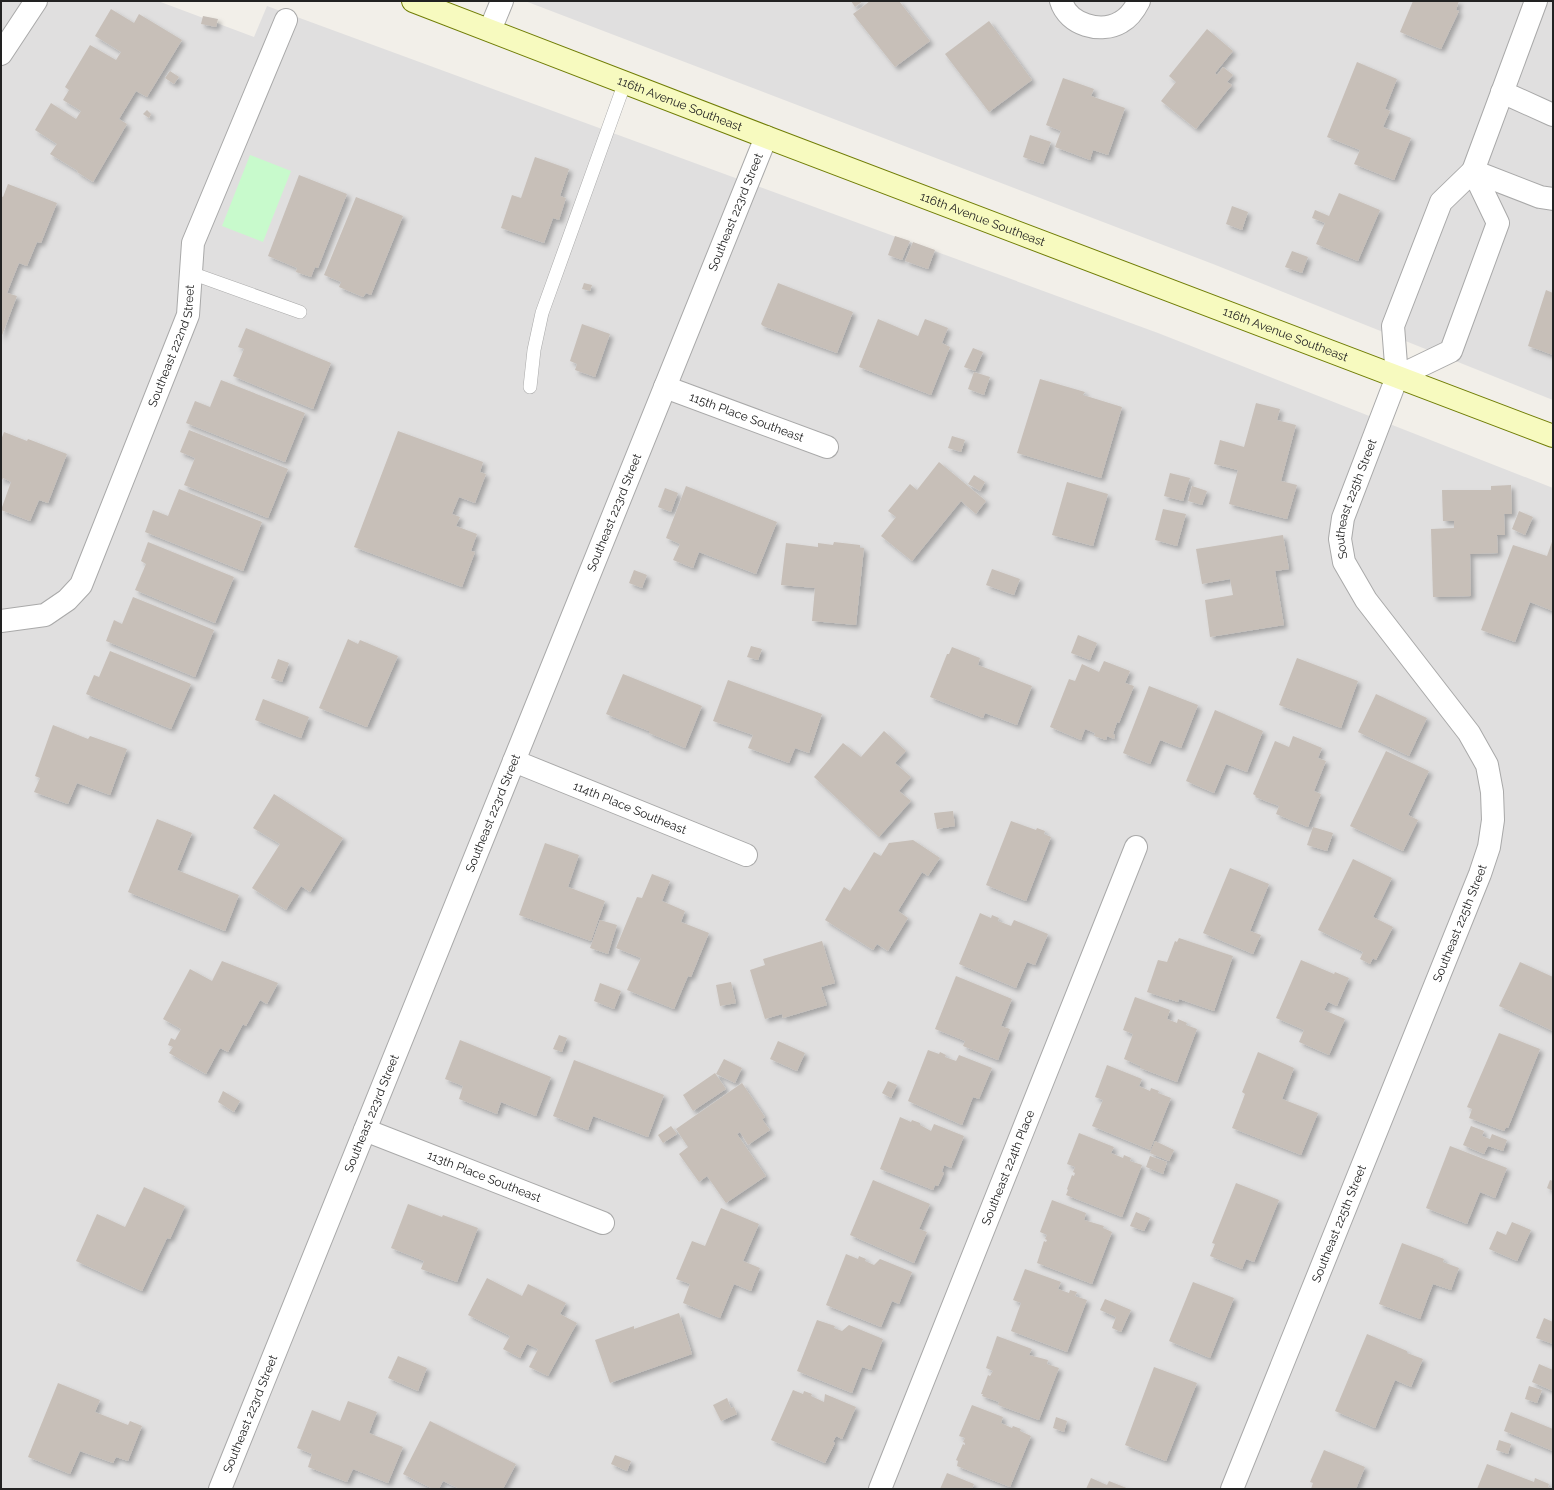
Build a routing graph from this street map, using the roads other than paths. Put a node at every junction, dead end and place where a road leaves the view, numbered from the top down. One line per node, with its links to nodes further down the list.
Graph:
1 (36, 1): 9 (street)
2 (413, 1): 8 (main road, 116th Avenue Southeast)
3 (502, 1): 8 (street)
4 (1061, 1): 5 (street)
5 (1140, 1)
6 (1536, 1): 11 (street, Southeast 225th Street)
7 (286, 20): 16 (street, Southeast 222nd Street)
8 (490, 30): 10 (main road, 116th Avenue Southeast)
9 (1, 54)
10 (625, 82): 13 (main road, 116th Avenue Southeast); 19 (lane)
11 (1502, 92): 12 (street); 14 (street, Southeast 225th Street)
12 (1553, 115)
13 (766, 137): 18 (main road, 116th Avenue Southeast); 20 (street, Southeast 223rd Street)
14 (1473, 171): 15 (street); 18 (street, Southeast 225th Street); 18 (street)
15 (1553, 199)
16 (191, 273): 17 (lane); 23 (street, Southeast 222nd Street)
17 (300, 312)
18 (1397, 377): 21 (main road, 116th Avenue Southeast); 31 (street, Southeast 225th Street)
19 (530, 387)
20 (665, 387): 22 (street, 115th Place Southeast); 24 (street, Southeast 223rd Street)
21 (1553, 436)
22 (827, 447)
23 (1, 622)
24 (514, 761): 26 (street, 114th Place Southeast); 27 (street, Southeast 223rd Street)
25 (1136, 847): 30 (street, Southeast 224th Place)
26 (746, 855)
27 (365, 1130): 28 (street, 113th Place Southeast); 29 (street, Southeast 223rd Street)
28 (603, 1223)
29 (220, 1489)
30 (880, 1489)
31 (1232, 1489)

